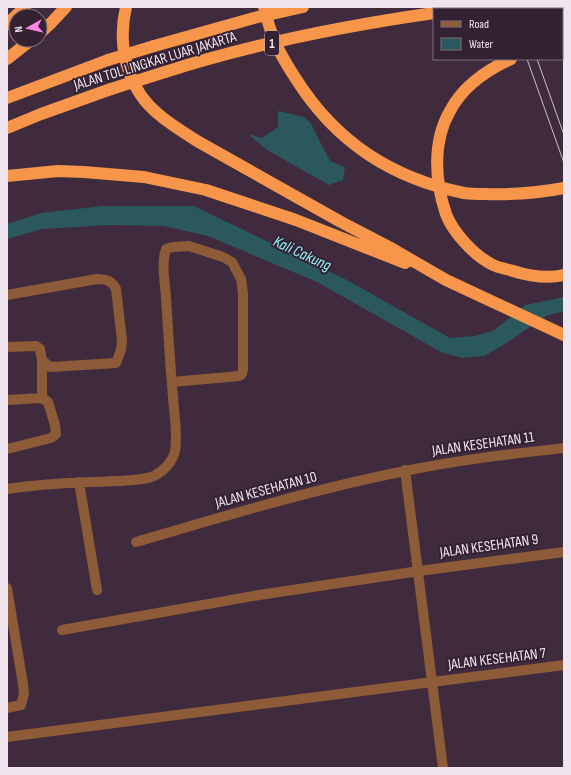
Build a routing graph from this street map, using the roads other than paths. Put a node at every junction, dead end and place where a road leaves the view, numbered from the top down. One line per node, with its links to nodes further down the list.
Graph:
1 (24, 7): 7 (highway)
2 (66, 7): 8 (highway)
3 (126, 7): 17 (highway)
4 (264, 7): 15 (highway, bridge)
5 (303, 7): 12 (highway, JALAN TOL LINGKAR LUAR JAKARTA / 1, bridge)
6 (433, 14): 13 (highway, JALAN TOL LINGKAR LUAR JAKARTA / 1, bridge)
7 (7, 24)
8 (48, 26)
9 (21, 48): 10 (highway)
10 (7, 59)
11 (509, 60): 16 (highway)
12 (7, 98)
13 (7, 128)
14 (7, 176): 17 (highway)
15 (564, 188)
16 (564, 275)
17 (443, 278): 19 (highway)
18 (7, 295): 21 (street)
19 (564, 335)
20 (7, 348): 21 (street)
21 (42, 360): 23 (street)
22 (172, 382): 22 (street); 28 (street)
23 (42, 398): 24 (street); 26 (street)
24 (7, 400)
25 (564, 448): 27 (street, JALAN KESEHATAN 11)
26 (7, 449)
27 (405, 470): 30 (street, JALAN KESEHATAN 10); 32 (street)
28 (79, 482): 29 (street); 34 (street)
29 (7, 489)
30 (136, 542)
31 (564, 552): 32 (street, JALAN KESEHATAN 9)
32 (419, 571): 35 (street, JALAN KESEHATAN 9); 37 (street)
33 (7, 588): 38 (street)
34 (97, 590)
35 (62, 630)
36 (564, 665): 37 (street, JALAN KESEHATAN 7)
37 (433, 682): 39 (street, JALAN KESEHATAN 7); 40 (street)
38 (7, 708)
39 (7, 737)
40 (443, 768)

